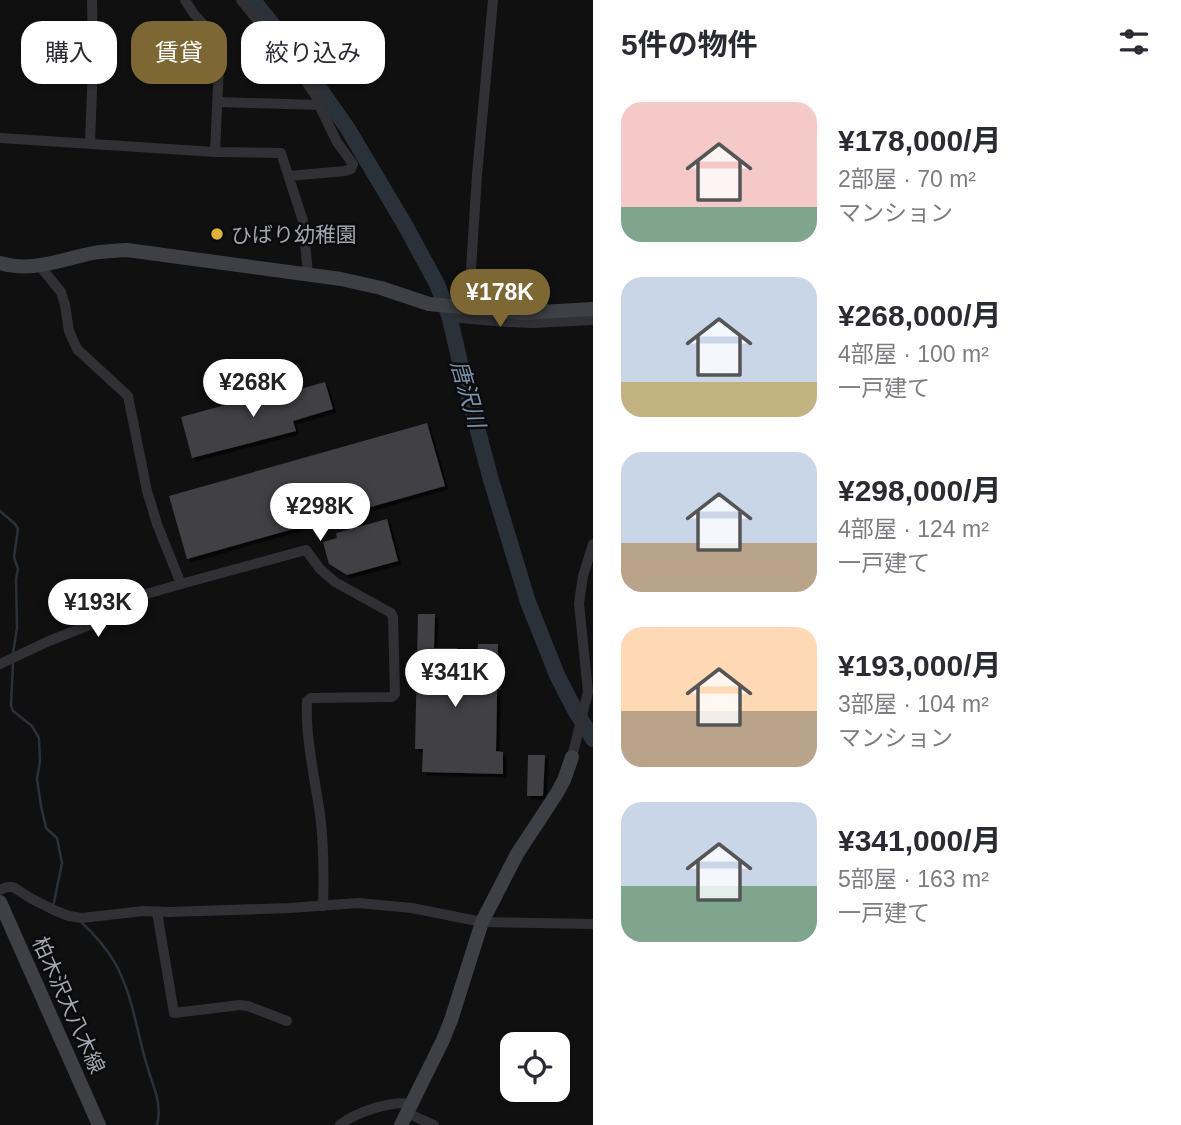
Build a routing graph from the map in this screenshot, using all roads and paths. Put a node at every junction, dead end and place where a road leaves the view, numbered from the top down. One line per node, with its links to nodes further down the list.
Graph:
1 (92, 0): 8 (street)
2 (185, 0): 5 (street)
3 (241, 0): 6 (street)
4 (493, 0): 15 (street)
5 (218, 102): 6 (street); 9 (street)
6 (319, 106): 10 (street)
7 (0, 138): 8 (street)
8 (90, 143): 9 (street)
9 (215, 152): 10 (street)
10 (289, 176): 13 (street)
11 (0, 263): 12 (street)
12 (39, 265): 13 (street); 19 (street)
13 (308, 274): 15 (street)
14 (593, 302): 15 (street)
15 (455, 305): 16 (street); 17 (street)
16 (593, 309)
17 (593, 320)
18 (593, 544): 21 (street)
19 (181, 584): 20 (street); 25 (street)
20 (0, 664)
21 (591, 692): 22 (street)
22 (572, 757): 27 (street)
23 (0, 890): 26 (street)
24 (0, 902): 31 (street, 柏木沢大八木線)
25 (323, 906): 26 (street); 27 (street)
26 (157, 912): 29 (street)
27 (482, 922): 28 (street); 30 (street)
28 (593, 924)
29 (288, 1021)
30 (407, 1114): 32 (street); 33 (street)
31 (99, 1125)
32 (340, 1125)
33 (434, 1125)

